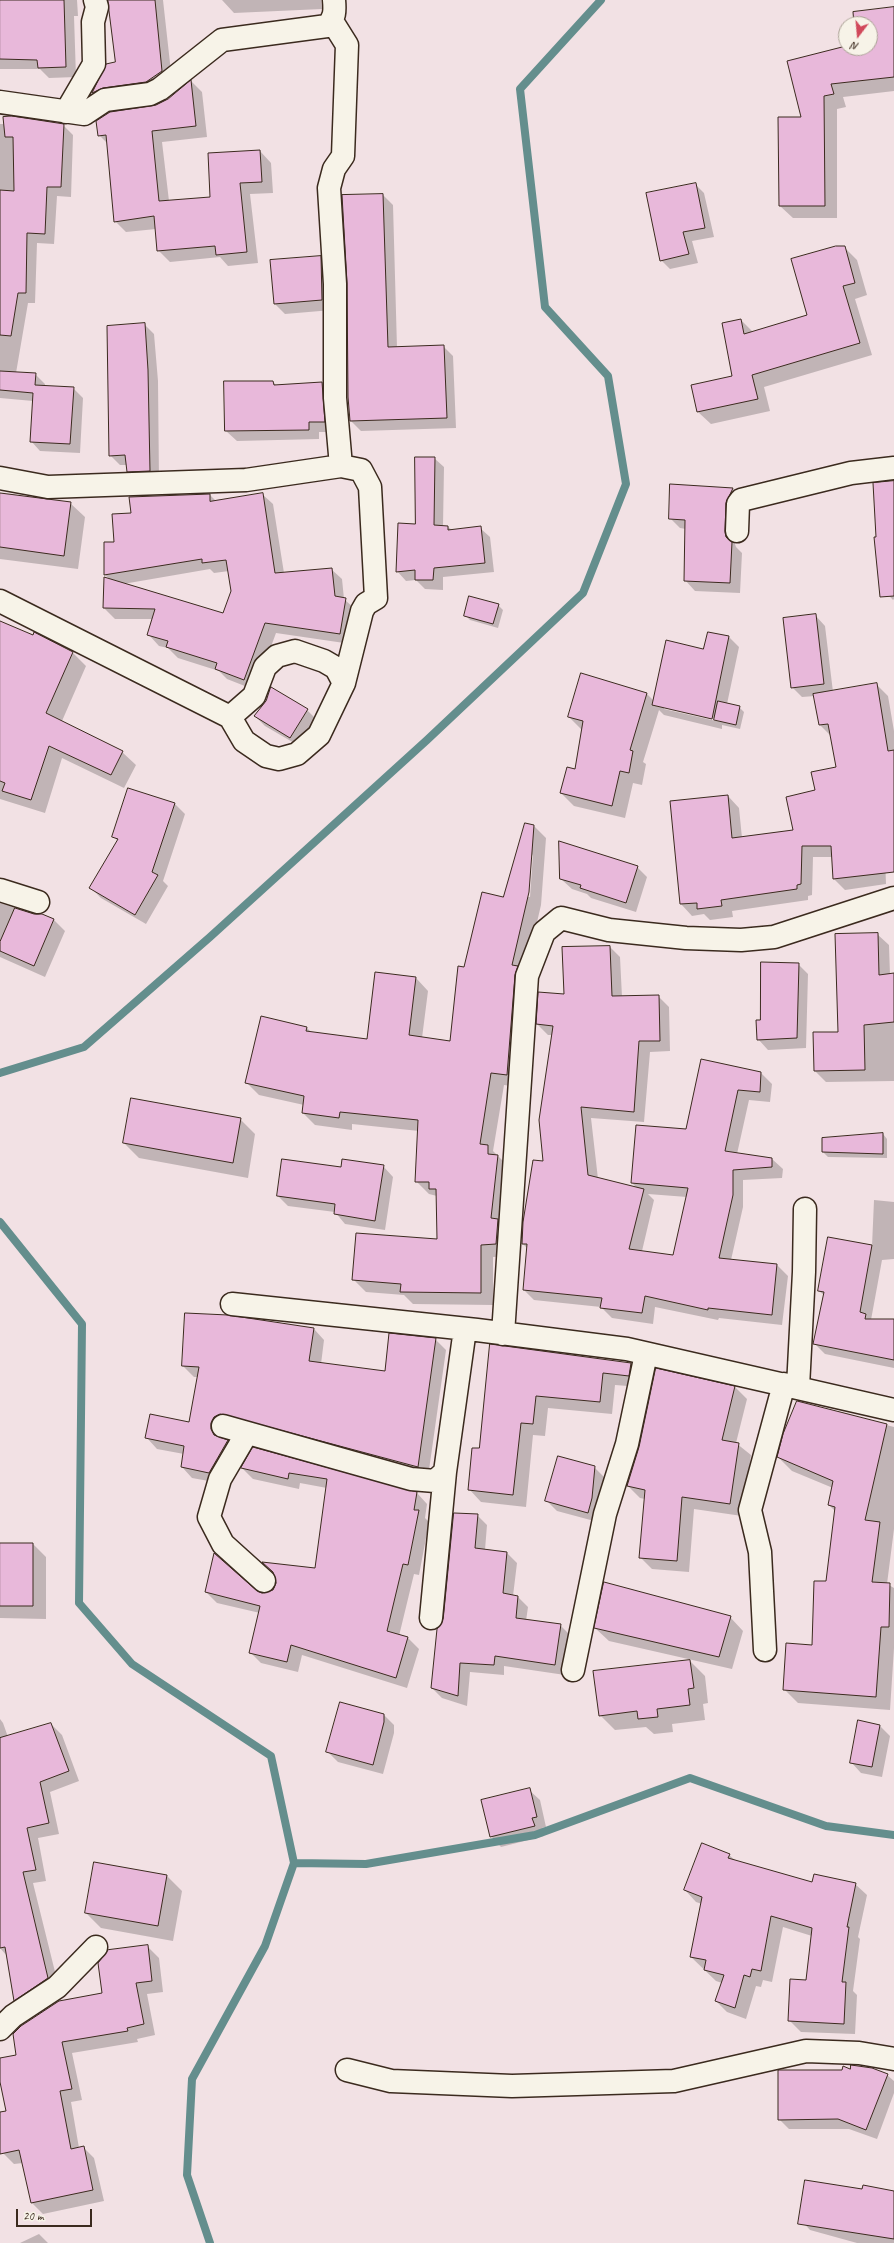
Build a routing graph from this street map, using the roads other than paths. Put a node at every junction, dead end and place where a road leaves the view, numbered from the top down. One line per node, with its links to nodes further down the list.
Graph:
1 (95, 0): 4 (street)
2 (333, 10): 4 (street); 5 (street)
3 (0, 102): 4 (street)
4 (66, 112)
5 (341, 466): 7 (street); 10 (street)
6 (894, 468): 8 (street)
7 (0, 478)
8 (737, 532)
9 (0, 601): 11 (street)
10 (344, 683): 11 (street); 11 (street)
11 (230, 717)
12 (0, 890): 14 (street)
13 (894, 898): 18 (street)
14 (38, 902)
15 (805, 1209): 20 (street)
16 (232, 1304): 17 (street)
17 (465, 1329): 18 (street); 24 (street)
18 (503, 1334): 19 (street)
19 (646, 1354): 20 (street); 28 (street)
20 (791, 1386): 21 (street); 27 (street)
21 (894, 1410)
22 (224, 1426): 23 (street)
23 (247, 1432): 24 (street); 25 (street)
24 (445, 1472): 26 (street)
25 (264, 1581)
26 (431, 1618)
27 (765, 1650)
28 (573, 1670)
29 (96, 1947): 30 (street)
30 (0, 2029)
31 (894, 2058): 32 (street)
32 (347, 2070)

